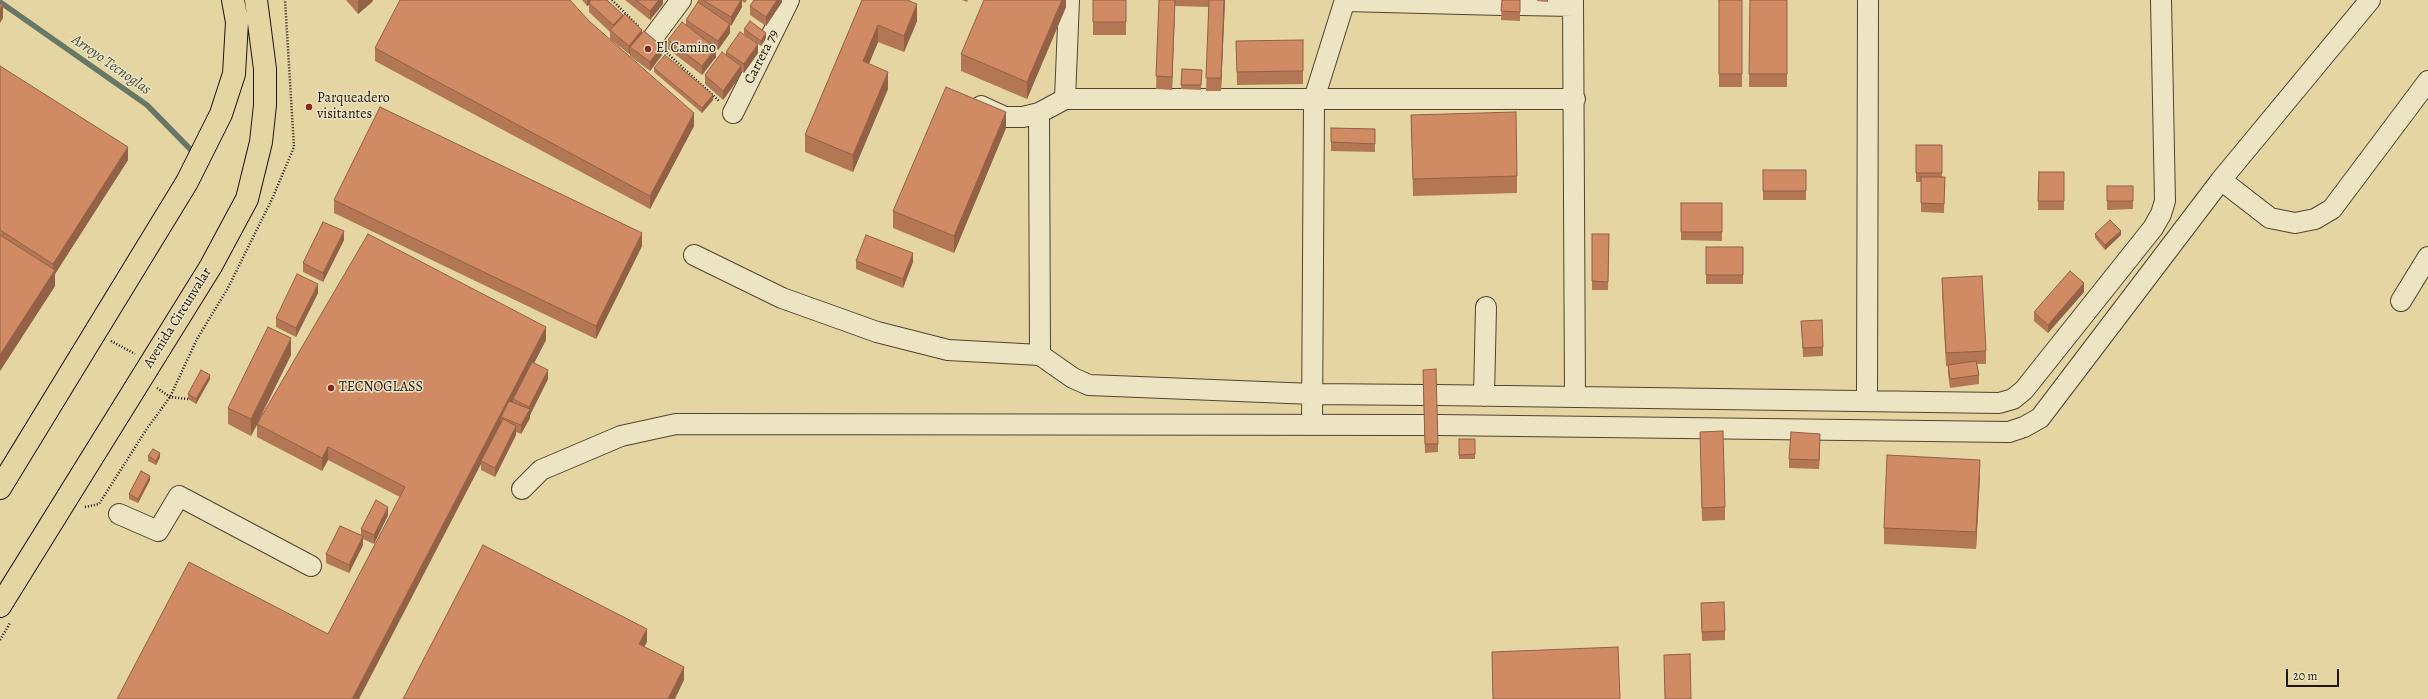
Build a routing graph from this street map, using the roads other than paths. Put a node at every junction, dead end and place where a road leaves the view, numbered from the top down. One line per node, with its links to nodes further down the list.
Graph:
1 (233, 0): 30 (highway)
2 (256, 0): 34 (highway, Avenida Circunvalar)
3 (681, 0): 11 (street)
4 (789, 0): 17 (street, Carrera 79)
5 (1069, 0): 14 (street)
6 (1345, 0): 10 (street); 15 (street)
7 (1868, 0): 28 (street)
8 (2161, 0): 28 (street)
9 (2370, 0): 19 (street)
10 (1573, 3): 16 (street)
11 (652, 39)
12 (2428, 81): 19 (street)
13 (966, 98): 18 (street)
14 (1065, 99): 15 (street); 18 (street)
15 (1314, 99): 16 (street); 25 (street)
16 (1575, 99): 27 (street)
17 (733, 113)
18 (1039, 113): 24 (street)
19 (2221, 180): 29 (street)
20 (694, 255): 24 (street)
21 (2428, 257): 22 (street)
22 (2401, 301)
23 (1486, 307): 26 (street)
24 (1040, 355): 25 (street)
25 (1312, 394): 26 (street); 29 (street)
26 (1484, 396): 27 (street)
27 (1575, 397): 28 (street)
28 (1867, 401)
29 (1312, 425): 31 (street)
30 (0, 488)
31 (522, 489)
32 (119, 514): 33 (street)
33 (311, 566)
34 (0, 606)

